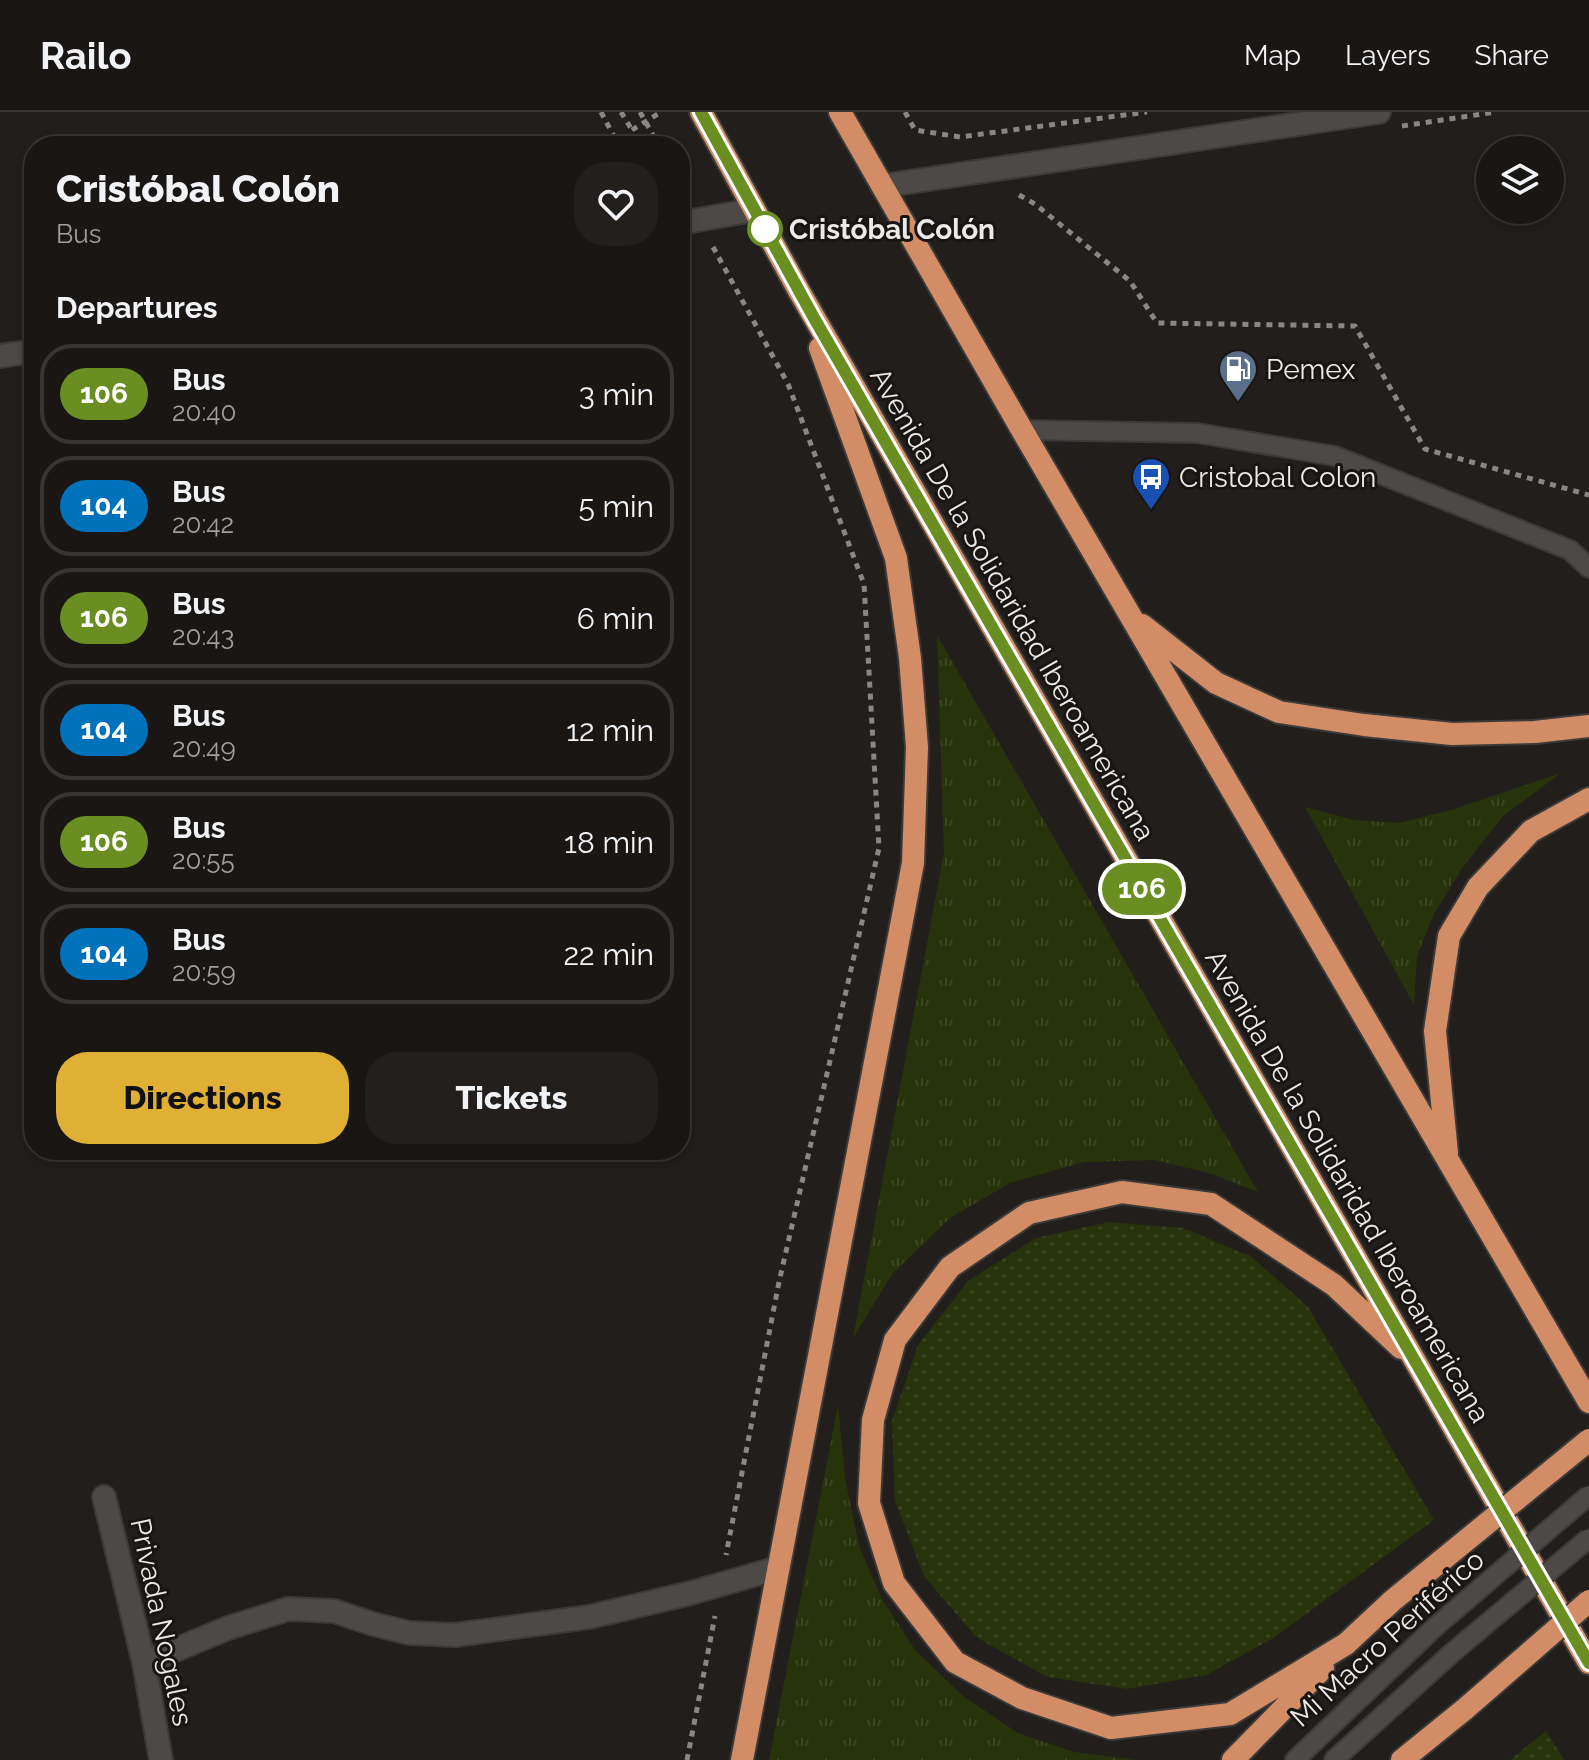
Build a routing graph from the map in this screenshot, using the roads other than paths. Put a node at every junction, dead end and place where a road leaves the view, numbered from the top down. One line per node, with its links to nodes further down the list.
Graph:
1 (701, 112): 5 (highway, Avenida De la Solidaridad Iberoamericana)
2 (840, 112): 4 (highway)
3 (1379, 112): 4 (street)
4 (882, 186): 10 (highway)
5 (754, 210): 6 (street); 7 (highway, Avenida De la Solidaridad Iberoamericana)
6 (690, 221)
7 (799, 291): 16 (highway, Avenida De la Solidaridad Iberoamericana); 22 (highway)
8 (24, 352): 9 (street)
9 (0, 356)
10 (1022, 430): 11 (lane); 12 (highway)
11 (1589, 568)
12 (1132, 618): 13 (highway); 15 (highway)
13 (1589, 726)
14 (1589, 799): 15 (highway)
15 (1448, 1162): 17 (highway)
16 (1419, 1365): 24 (highway); 26 (highway, Avenida De la Solidaridad Iberoamericana)
17 (1589, 1402)
18 (1589, 1440): 24 (highway, bridge)
19 (1589, 1495): 31 (lane, Mi Macro Periférico, bridge)
20 (104, 1497): 25 (street, Privada Nogales)
21 (1589, 1538): 32 (lane, Mi Macro Periférico, bridge)
22 (778, 1568): 25 (street); 29 (highway)
23 (1589, 1601): 27 (highway, bridge)
24 (1346, 1644): 30 (highway)
25 (144, 1663): 28 (street, Privada Nogales)
26 (1589, 1663)
27 (1465, 1709): 33 (highway); 34 (highway)
28 (161, 1760)
29 (742, 1760)
30 (1233, 1760)
31 (1295, 1760)
32 (1334, 1760)
33 (1402, 1760)
34 (1413, 1760)

